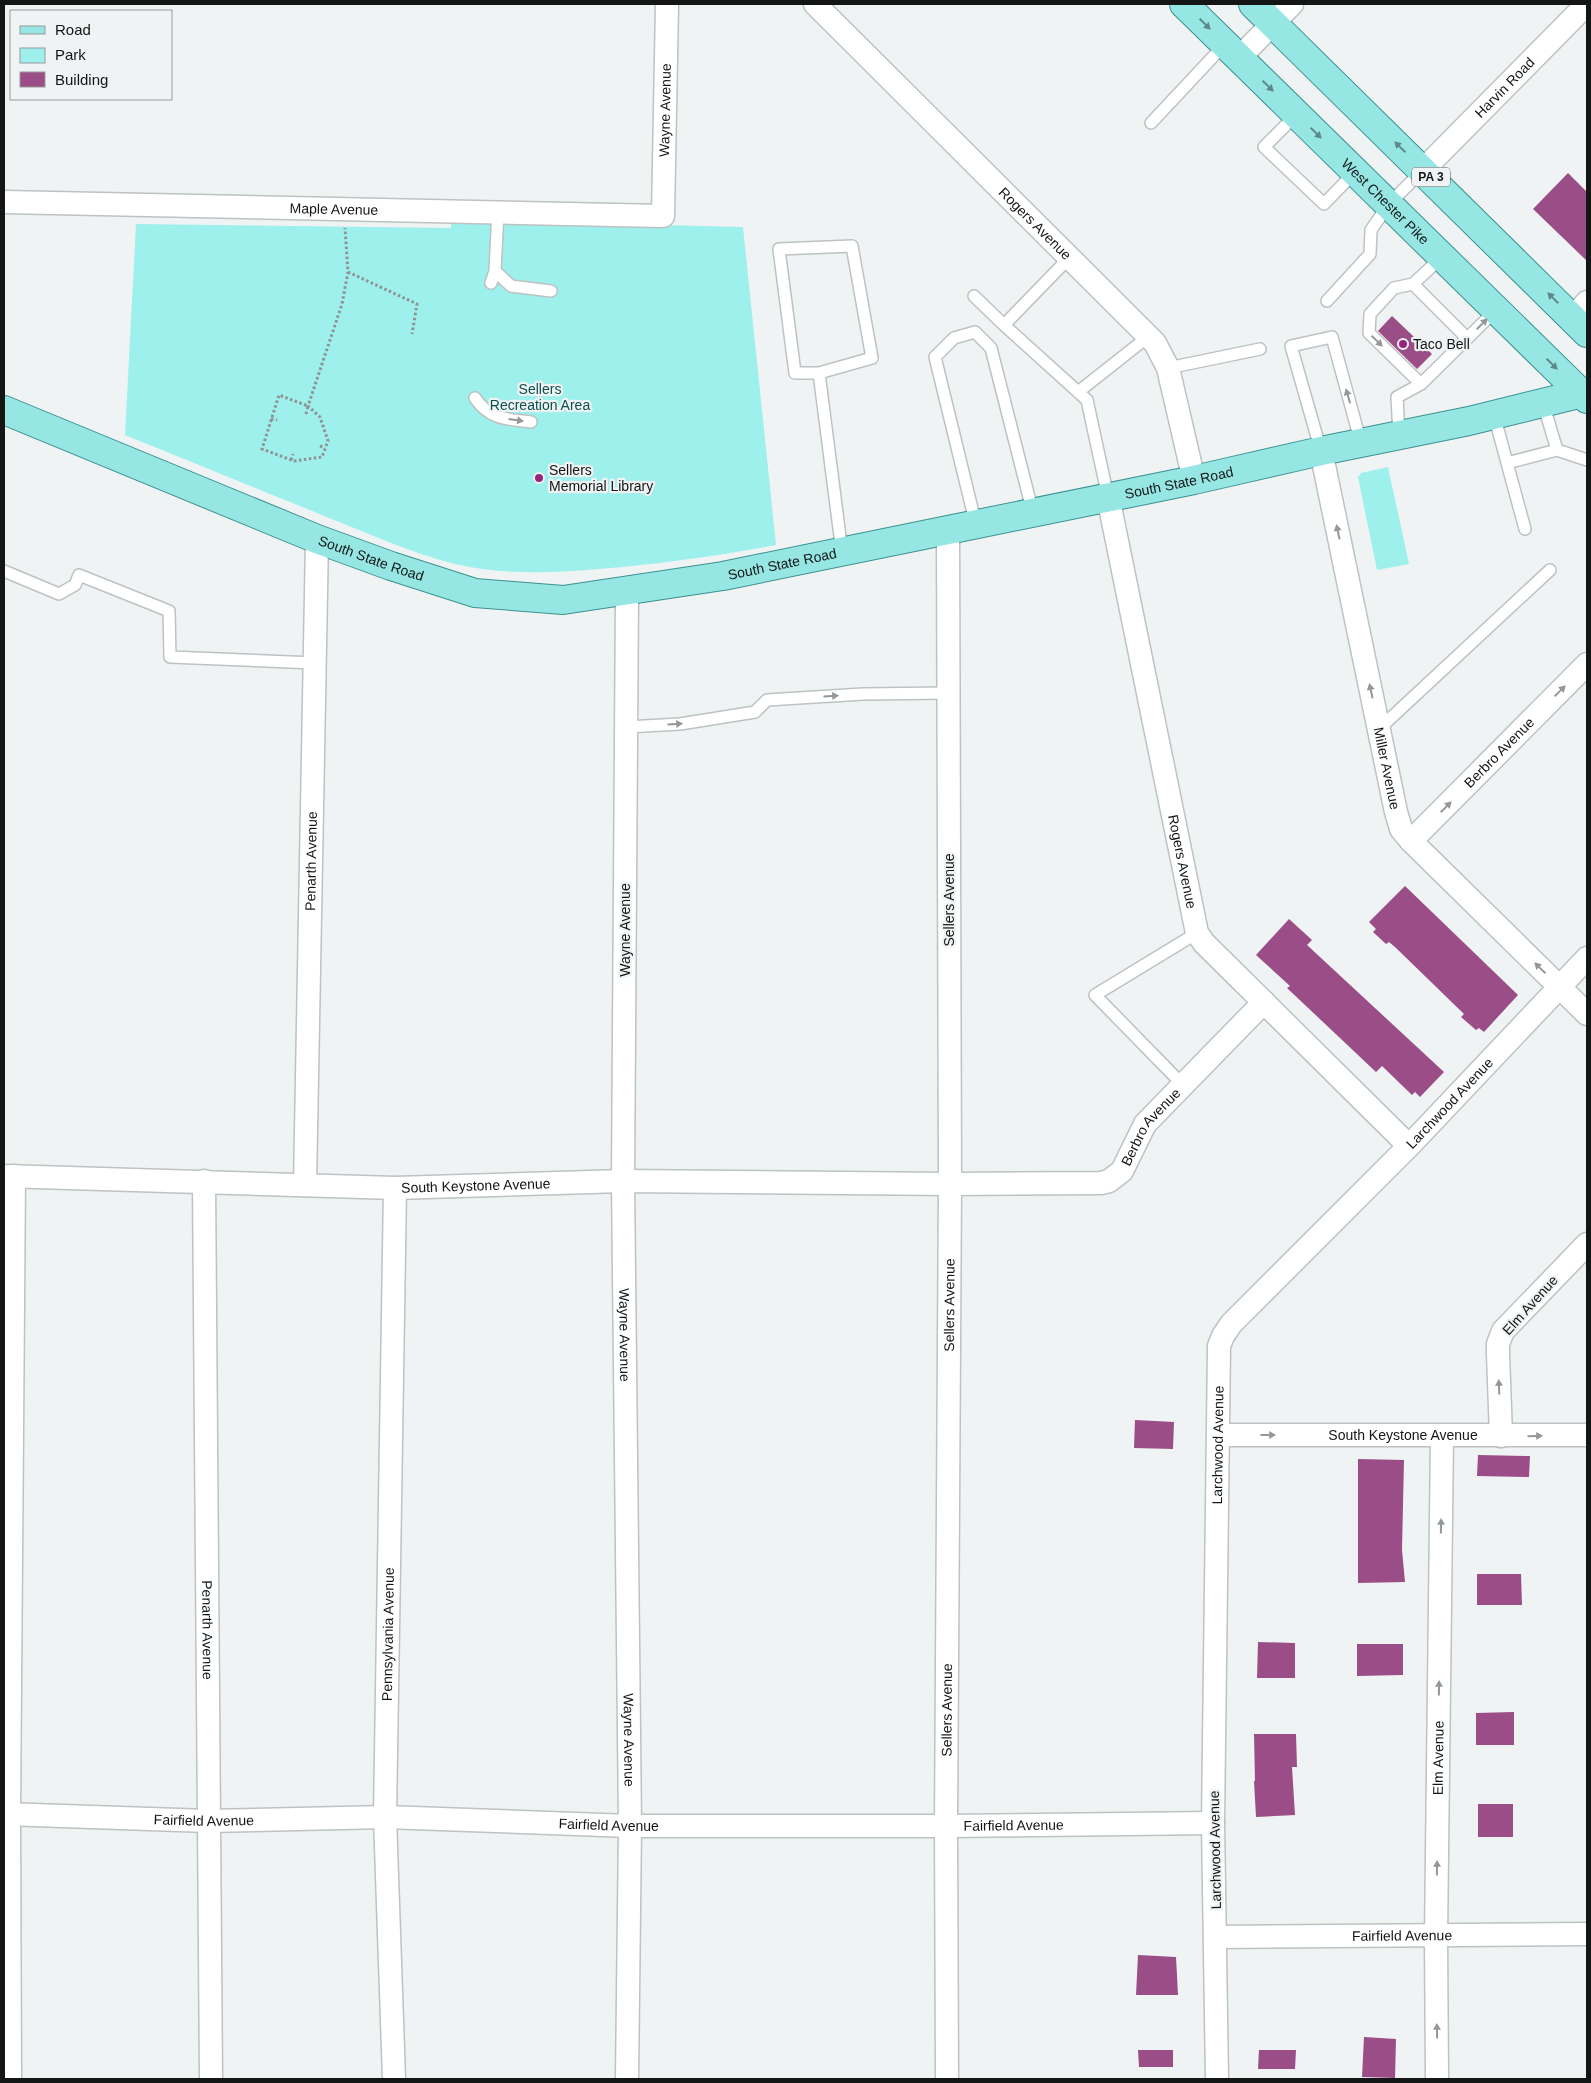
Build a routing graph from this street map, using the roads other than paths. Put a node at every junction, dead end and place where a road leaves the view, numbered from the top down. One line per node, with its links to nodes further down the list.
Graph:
1 (667, 4): 16 (street, Wayne Avenue)
2 (815, 4): 17 (street, Rogers Avenue)
3 (1184, 4): 8 (main road, West Chester Pike, one-way to 8)
4 (1253, 4): 7 (main road, PA 3)
5 (1292, 4): 7 (street)
6 (1587, 4): 11 (street, Harvin Road)
7 (1273, 23): 8 (street); 11 (main road, PA 3, one-way to 7)
8 (1232, 51): 9 (main road, West Chester Pike, one-way to 9); 10 (lane)
9 (1297, 114): 12 (main road, West Chester Pike, one-way to 12); 12 (lane)
10 (1152, 123)
11 (1423, 170): 14 (lane); 26 (main road, PA 3, one-way to 11)
12 (1356, 172): 14 (main road, West Chester Pike)
13 (4, 202): 15 (street, Maple Avenue)
14 (1389, 204): 18 (main road, West Chester Pike); 24 (lane)
15 (498, 211): 16 (street, Maple Avenue); 19 (lane)
16 (663, 216)
17 (1070, 257): 27 (lane); 28 (street, Rogers Avenue)
18 (1442, 257): 21 (lane); 25 (main road, West Chester Pike)
19 (495, 271): 20 (lane); 22 (lane)
20 (491, 283)
21 (1413, 284): 29 (lane); 33 (lane, one-way to 33)
22 (551, 291)
23 (974, 296): 27 (lane)
24 (1327, 301)
25 (1496, 310): 29 (lane, one-way to 25); 35 (main road, West Chester Pike, one-way to 35)
26 (1582, 317)
27 (1004, 325): 34 (lane)
28 (1149, 336): 31 (street, Rogers Avenue); 34 (lane)
29 (1467, 338): 33 (lane)
30 (1260, 350): 31 (lane)
31 (1168, 368): 47 (street, Rogers Avenue)
32 (819, 373): 32 (lane); 54 (lane)
33 (1421, 384): 41 (lane)
34 (1078, 392): 48 (lane)
35 (1585, 395): 37 (main road, South State Road)
36 (475, 398): 40 (lane, one-way to 40)
37 (1543, 403): 39 (main road, South State Road); 43 (lane)
38 (4, 410): 53 (main road, South State Road)
39 (1494, 414): 41 (main road, South State Road); 46 (lane)
40 (531, 422)
41 (1399, 435): 42 (main road, South State Road)
42 (1361, 443): 44 (main road, South State Road); 44 (lane, one-way to 44)
43 (1557, 450): 45 (lane); 46 (lane)
44 (1321, 451): 47 (main road, South State Road); 62 (street, Miller Avenue, one-way to 44)
45 (1587, 460)
46 (1507, 463): 51 (lane)
47 (1194, 480): 48 (main road, South State Road)
48 (1108, 498): 49 (main road, South State Road); 64 (street, Rogers Avenue)
49 (1033, 513): 50 (main road, South State Road); 50 (lane)
50 (976, 525): 52 (main road, South State Road)
51 (1525, 529)
52 (948, 530): 54 (main road, South State Road); 60 (street, Sellers Avenue)
53 (317, 539): 57 (main road, South State Road); 58 (street, Penarth Avenue)
54 (842, 552): 57 (main road, South State Road)
55 (1550, 570): 62 (lane)
56 (4, 571): 58 (lane)
57 (627, 591): 61 (street, Wayne Avenue)
58 (315, 663): 75 (street, Penarth Avenue)
59 (1587, 664): 63 (street, Berbro Avenue, one-way to 59)
60 (948, 693): 61 (lane, one-way to 60); 74 (street, Sellers Avenue)
61 (626, 727): 73 (street, Wayne Avenue)
62 (1379, 729): 63 (street, Miller Avenue)
63 (1411, 842): 66 (street, Miller Avenue, one-way to 63)
64 (1197, 932): 67 (street, Rogers Avenue); 69 (lane)
65 (1587, 958): 66 (street, Larchwood Avenue)
66 (1559, 987): 68 (street, Miller Avenue); 70 (street, Larchwood Avenue)
67 (1264, 1002): 69 (street, Berbro Avenue); 70 (street, Rogers Avenue)
68 (1587, 1014)
69 (1183, 1085): 74 (street, Berbro Avenue)
70 (1409, 1146): 78 (street, Larchwood Avenue)
71 (9, 1176): 72 (street, South Keystone Avenue); 82 (street)
72 (204, 1181): 75 (street, South Keystone Avenue); 84 (street, Penarth Avenue)
73 (623, 1182): 74 (street, South Keystone Avenue); 76 (street, South Keystone Avenue); 86 (street, Wayne Avenue)
74 (950, 1184): 87 (street, Sellers Avenue)
75 (305, 1185): 76 (street, South Keystone Avenue)
76 (396, 1188): 83 (street, Pennsylvania Avenue)
77 (1587, 1244): 81 (street, Elm Avenue, one-way to 77)
78 (1219, 1435): 80 (street, South Keystone Avenue, one-way to 80); 85 (street, Larchwood Avenue)
79 (1587, 1435): 81 (street, South Keystone Avenue, one-way to 79)
80 (1442, 1436): 81 (street, South Keystone Avenue); 90 (street, Elm Avenue, one-way to 80)
81 (1501, 1436)
82 (6, 1814): 84 (street, Fairfield Avenue); 91 (street)
83 (385, 1818): 84 (street, Fairfield Avenue); 86 (street, Fairfield Avenue); 93 (street, Pennsylvania Avenue)
84 (208, 1821): 92 (street, Penarth Avenue)
85 (1213, 1823): 87 (street, Fairfield Avenue); 89 (street, Larchwood Avenue)
86 (630, 1826): 87 (street, Fairfield Avenue); 94 (street, Wayne Avenue)
87 (946, 1826): 95 (street, Sellers Avenue)
88 (1587, 1934): 90 (street, Fairfield Avenue)
89 (1216, 1937): 90 (street, Fairfield Avenue); 96 (street, Larchwood Avenue)
90 (1436, 1937): 97 (street, Elm Avenue, one-way to 90)
91 (10, 2079)
92 (211, 2079)
93 (394, 2079)
94 (627, 2079)
95 (947, 2079)
96 (1217, 2079)
97 (1438, 2079)

